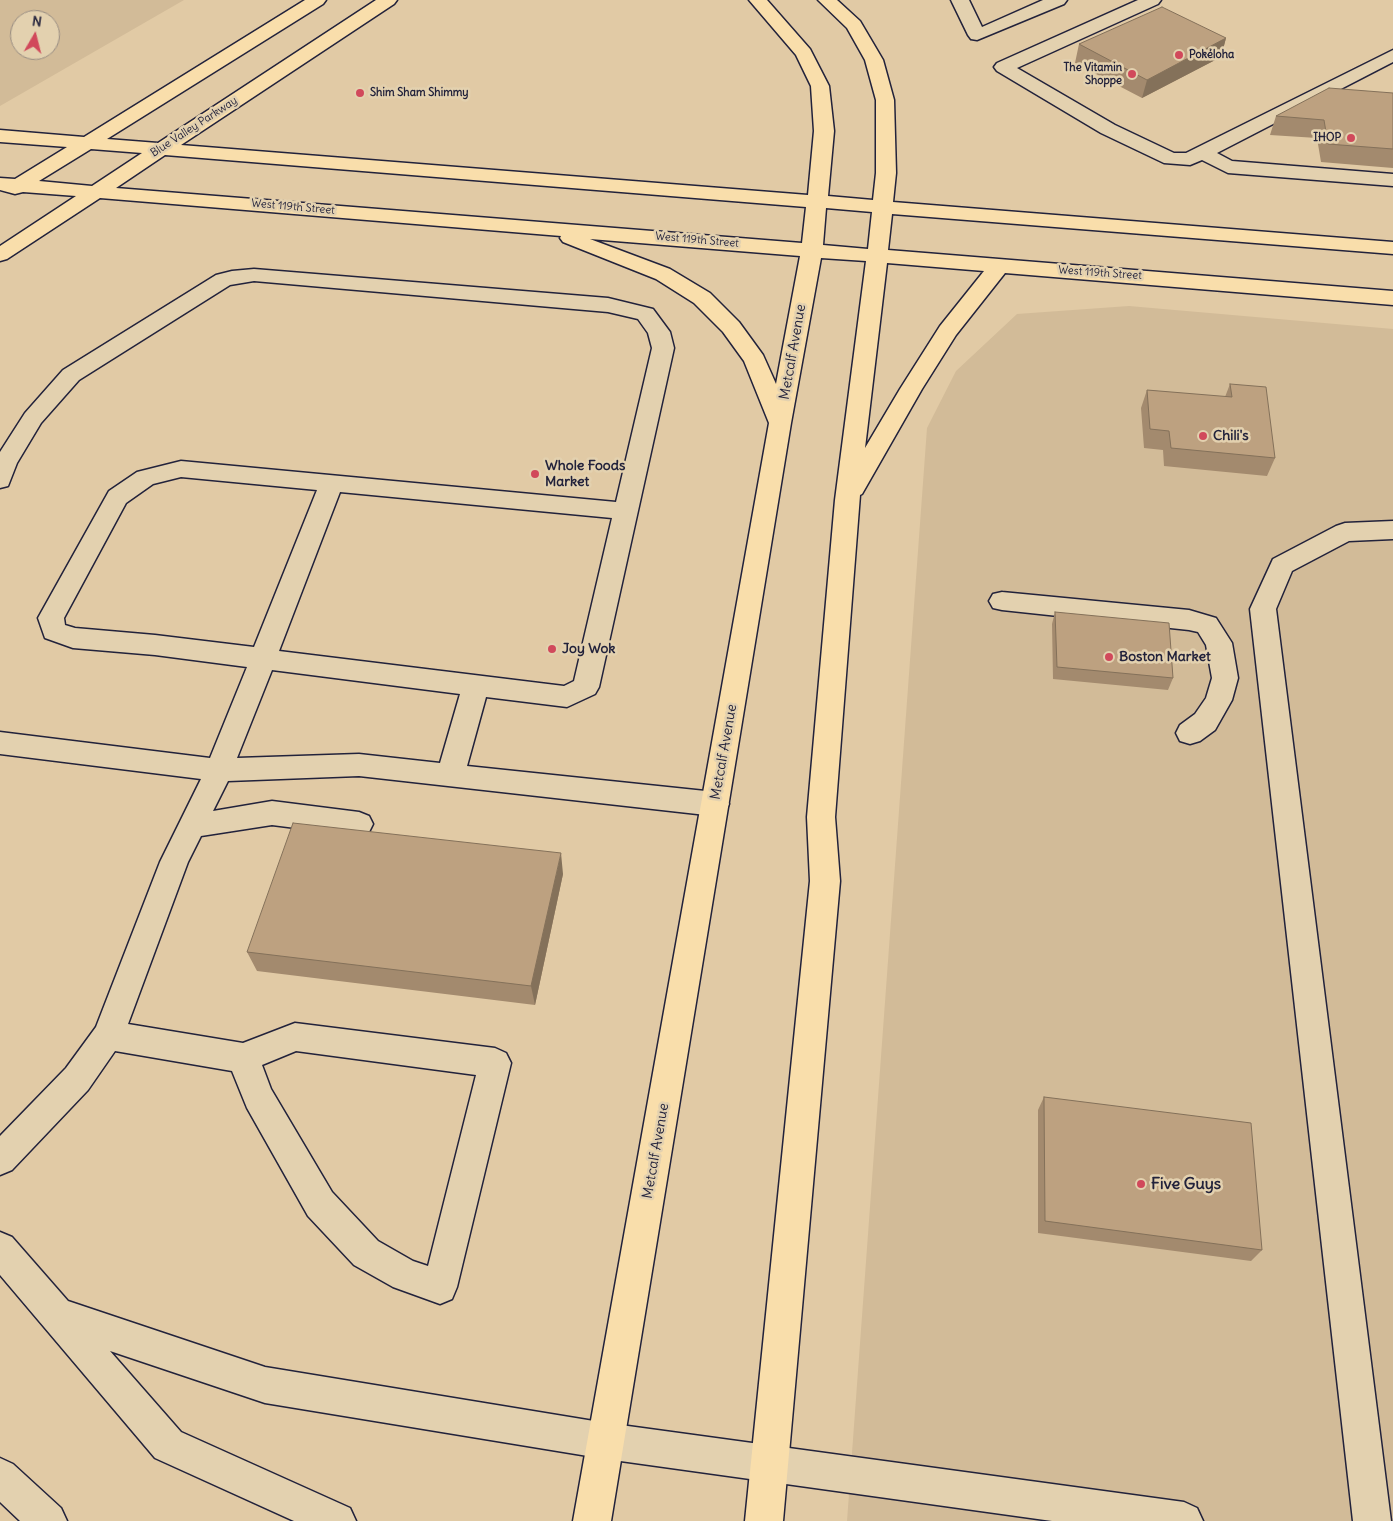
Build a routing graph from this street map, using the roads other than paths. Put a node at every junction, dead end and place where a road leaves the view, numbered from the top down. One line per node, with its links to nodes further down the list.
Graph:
1 (318, 0): 12 (main road)
2 (388, 0): 13 (main road, Blue Valley Parkway)
3 (758, 0): 19 (main road, Metcalf Avenue)
4 (827, 0): 20 (main road)
5 (960, 0): 8 (lane)
6 (1058, 0): 8 (lane)
7 (1152, 0): 9 (lane)
8 (977, 35): 9 (lane)
9 (994, 59): 14 (lane)
10 (1390, 59): 14 (lane)
11 (0, 136): 12 (main road)
12 (87, 143): 13 (main road); 16 (main road)
13 (160, 150): 17 (main road, Blue Valley Parkway); 19 (main road)
14 (1203, 153): 15 (lane)
15 (1393, 180)
16 (9, 185): 17 (main road, West 119th Street); 18 (main road)
17 (96, 192): 21 (main road, West 119th Street); 24 (main road, Blue Valley Parkway)
18 (0, 197)
19 (817, 202): 20 (main road); 23 (main road, Metcalf Avenue)
20 (884, 207): 22 (main road); 25 (main road)
21 (541, 227): 23 (main road, West 119th Street); 28 (main road)
22 (1393, 248)
23 (812, 250): 25 (main road, West 119th Street); 28 (main road, Metcalf Avenue)
24 (0, 254)
25 (878, 255): 26 (main road, West 119th Street); 31 (main road)
26 (1000, 265): 27 (main road, West 119th Street); 31 (main road)
27 (1393, 298)
28 (780, 424): 41 (main road, Metcalf Avenue)
29 (0, 480): 32 (lane)
30 (332, 483): 32 (lane); 35 (lane); 35 (lane)
31 (847, 500): 50 (main road)
32 (625, 511): 36 (lane)
33 (1393, 530): 57 (lane)
34 (1002, 601): 37 (lane)
35 (261, 659): 36 (lane); 39 (lane)
36 (476, 686): 40 (lane)
37 (1190, 734)
38 (0, 743): 39 (lane)
39 (219, 770): 40 (lane); 43 (lane)
40 (450, 776): 41 (lane)
41 (715, 804): 49 (main road, Metcalf Avenue)
42 (359, 824): 43 (lane)
43 (191, 826): 44 (lane)
44 (108, 1035): 45 (lane); 46 (lane)
45 (243, 1058): 45 (lane)
46 (0, 1159)
47 (0, 1249): 48 (lane)
48 (57, 1315): 49 (lane); 53 (lane)
49 (606, 1441): 50 (lane); 54 (main road, Metcalf Avenue)
50 (769, 1463): 55 (main road); 56 (lane)
51 (0, 1477): 52 (lane)
52 (48, 1521)
53 (337, 1521)
54 (592, 1521)
55 (764, 1521)
56 (1184, 1521)
57 (1372, 1521)

